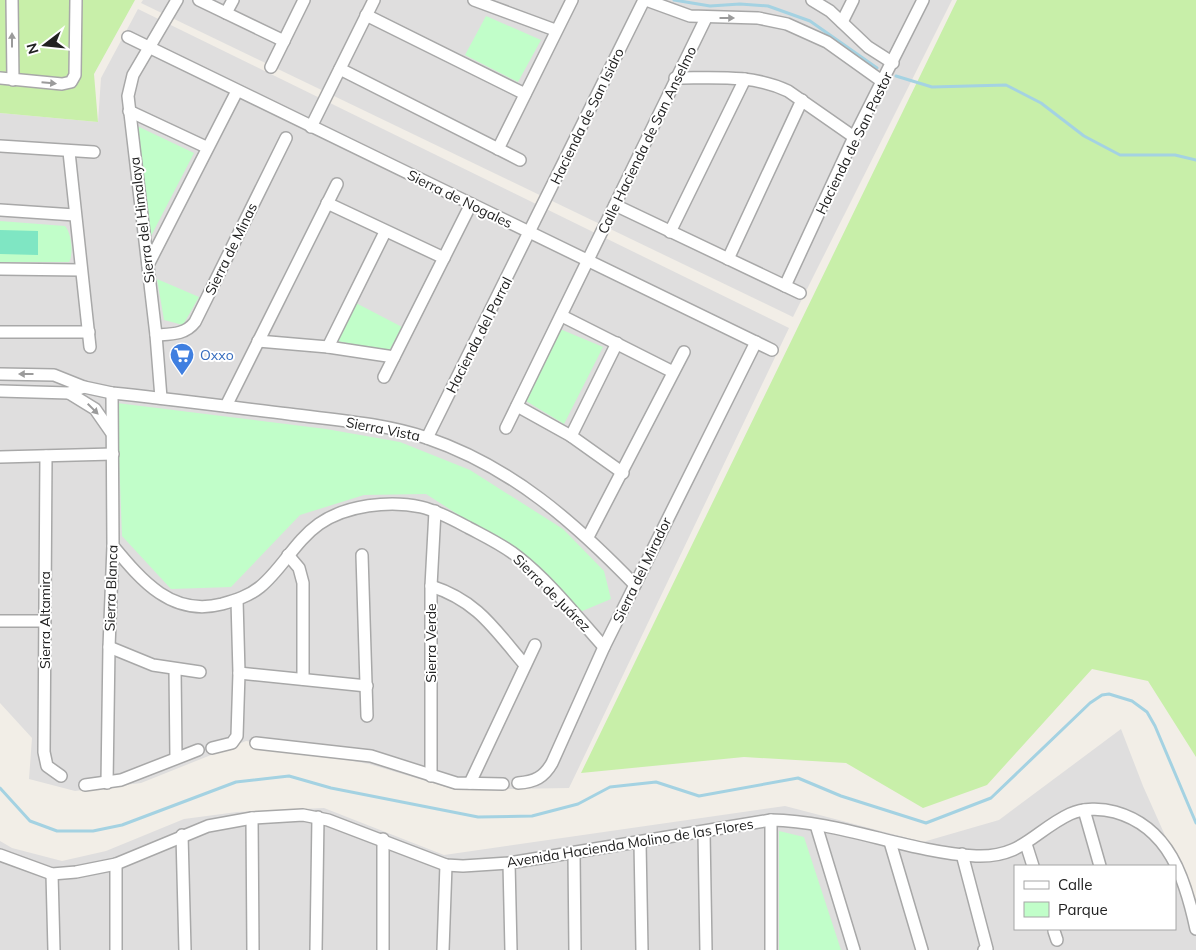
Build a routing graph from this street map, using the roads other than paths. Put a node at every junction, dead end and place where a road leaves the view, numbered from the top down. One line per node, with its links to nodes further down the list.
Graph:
1 (12, 0): 28 (street, one-way to 1)
2 (76, 0): 28 (street, one-way to 2)
3 (177, 0): 21 (street, Sierra del Himalaya)
4 (199, 0): 14 (street)
5 (233, 0): 14 (street)
6 (304, 0): 20 (street)
7 (374, 0): 15 (street)
8 (474, 0): 18 (street)
9 (572, 0): 18 (street)
10 (645, 0): 16 (street); 50 (street, Hacienda de San Isidro)
11 (812, 0): 17 (street)
12 (853, 0): 17 (street)
13 (923, 0): 22 (street, Hacienda de San Pastor)
14 (226, 13): 20 (street)
15 (366, 15): 24 (street); 31 (street)
16 (706, 18): 26 (street, Calle Hacienda de San Anselmo); 29 (street, one-way to 29)
17 (842, 22): 22 (street)
18 (555, 30): 31 (street)
19 (128, 37): 21 (street, Sierra de Nogales)
20 (284, 41): 23 (street)
21 (148, 46): 30 (street, Sierra de Nogales); 33 (street, Sierra del Himalaya)
22 (893, 63): 29 (street, Hacienda de San Pastor)
23 (271, 67)
24 (340, 69): 34 (street); 39 (street)
25 (0, 78): 28 (street)
26 (675, 78): 27 (street); 46 (street, Calle Hacienda de San Anselmo)
27 (745, 79): 32 (street); 51 (street)
28 (13, 80)
29 (883, 82): 35 (street, Hacienda de San Pastor)
30 (237, 91): 34 (street, Sierra de Nogales); 38 (street)
31 (525, 94): 39 (street)
32 (802, 100): 35 (street); 53 (street)
33 (129, 111): 38 (street); 55 (street, Sierra del Himalaya)
34 (311, 126): 45 (street, Sierra de Nogales)
35 (854, 137): 58 (street, Hacienda de San Pastor)
36 (286, 138): 63 (street, Sierra de Minas)
37 (0, 146): 40 (street)
38 (206, 147): 55 (street)
39 (498, 149): 42 (street)
40 (69, 152): 41 (street); 48 (street)
41 (94, 152)
42 (520, 160)
43 (337, 184): 44 (street)
44 (327, 203): 49 (street); 64 (street)
45 (471, 204): 50 (street, Sierra de Nogales); 52 (street)
46 (615, 205): 51 (street); 54 (street, Calle Hacienda de San Anselmo)
47 (0, 210): 48 (street)
48 (75, 215): 57 (street)
49 (386, 232): 52 (street); 68 (street)
50 (530, 232): 54 (street, Sierra de Nogales); 86 (street, Hacienda del Parral)
51 (670, 232): 53 (street)
52 (444, 258): 71 (street)
53 (728, 259): 58 (street)
54 (588, 262): 60 (street, Calle Hacienda de San Anselmo); 65 (street, Sierra de Nogales)
55 (148, 265): 63 (street, Sierra del Himalaya)
56 (0, 270): 57 (street)
57 (81, 270): 62 (street)
58 (785, 286): 59 (street)
59 (800, 293)
60 (562, 316): 66 (street); 82 (street, Calle Hacienda de San Anselmo)
61 (0, 332): 62 (street)
62 (88, 332): 67 (street)
63 (156, 335): 80 (street, Sierra del Himalaya)
64 (258, 342): 68 (street); 81 (street)
65 (756, 342): 69 (street, Sierra de Nogales); 96 (street, Sierra del Mirador)
66 (617, 343): 72 (street); 85 (street)
67 (90, 346)
68 (328, 347): 71 (street)
69 (772, 350)
70 (684, 352): 72 (street)
71 (394, 356): 75 (street)
72 (673, 372): 90 (street)
73 (0, 374): 74 (street, Sierra Vista, one-way to 73)
74 (60, 376): 76 (street, Sierra Vista); 79 (street)
75 (384, 376)
76 (84, 387): 78 (street, Sierra Vista); 79 (street)
77 (0, 391): 79 (street)
78 (112, 392): 80 (street, Sierra Vista); 84 (street, Sierra Blanca)
79 (64, 393): 84 (street, one-way to 84)
80 (161, 398): 81 (street, Sierra Vista)
81 (226, 406): 86 (street, Sierra Vista)
82 (517, 406): 83 (street, Calle Hacienda de San Anselmo); 85 (street)
83 (506, 428)
84 (111, 432): 87 (street, Sierra Blanca)
85 (571, 436): 90 (street)
86 (427, 438): 92 (street, Sierra Vista)
87 (113, 454): 88 (street); 93 (street, Sierra Blanca)
88 (46, 456): 89 (street); 100 (street, Sierra Altamira)
89 (0, 457)
90 (623, 472): 92 (street)
91 (435, 511): 95 (street, Sierra de Juárez); 97 (street, Sierra Verde); 102 (street, Sierra de Juárez)
92 (588, 537): 96 (street, Sierra Vista)
93 (113, 546): 98 (street, Sierra de Juárez); 103 (street, Sierra Blanca)
94 (362, 555): 109 (street)
95 (288, 556): 98 (street, Sierra de Juárez); 108 (street)
96 (635, 585): 102 (street, Sierra del Mirador)
97 (431, 586): 104 (street); 116 (street, Sierra Verde)
98 (237, 600): 107 (street)
99 (0, 621): 100 (street)
100 (44, 621): 115 (street, Sierra Altamira)
101 (535, 645): 104 (street)
102 (604, 646): 117 (street, Sierra del Mirador)
103 (109, 647): 105 (street); 118 (street, Sierra Blanca)
104 (526, 666): 119 (street)
105 (175, 669): 106 (street); 114 (street)
106 (200, 672)
107 (239, 673): 108 (street); 112 (street)
108 (303, 679): 109 (street)
109 (367, 686): 110 (street)
110 (367, 716)
111 (256, 743): 116 (street)
112 (212, 748)
113 (198, 750): 114 (street)
114 (176, 758): 118 (street)
115 (61, 776)
116 (431, 776): 119 (street)
117 (518, 783)
118 (107, 784): 121 (street)
119 (470, 784): 120 (street)
120 (503, 784)
121 (85, 785)
122 (1084, 810): 132 (street, Avenida Hacienda Molino de las Flores); 140 (street); 141 (street, Avenida Hacienda Molino de las Flores)
123 (318, 817): 124 (street, Avenida Hacienda Molino de las Flores); 129 (street, Avenida Hacienda Molino de las Flores); 149 (street)
124 (252, 818): 128 (street, Avenida Hacienda Molino de las Flores); 148 (street)
125 (771, 820): 126 (street, Avenida Hacienda Molino de las Flores); 127 (street, Avenida Hacienda Molino de las Flores); 156 (street)
126 (816, 825): 130 (street, Avenida Hacienda Molino de las Flores); 157 (street)
127 (704, 832): 131 (street, Avenida Hacienda Molino de las Flores); 155 (street)
128 (182, 835): 137 (street, Avenida Hacienda Molino de las Flores); 147 (street)
129 (383, 839): 138 (street, Avenida Hacienda Molino de las Flores); 150 (street)
130 (890, 842): 134 (street, Avenida Hacienda Molino de las Flores); 158 (street)
131 (640, 843): 133 (street, Avenida Hacienda Molino de las Flores); 154 (street)
132 (1026, 844): 134 (street, Avenida Hacienda Molino de las Flores); 139 (street)
133 (574, 853): 136 (street, Avenida Hacienda Molino de las Flores); 153 (street)
134 (962, 854): 159 (street)
135 (0, 855): 143 (street, Avenida Hacienda Molino de las Flores)
136 (508, 863): 138 (street, Avenida Hacienda Molino de las Flores); 152 (street)
137 (116, 864): 143 (street, Avenida Hacienda Molino de las Flores); 146 (street)
138 (446, 865): 151 (street)
139 (1034, 865)
140 (1100, 865)
141 (1174, 865)
142 (1176, 868): 144 (street, Avenida Hacienda Molino de las Flores)
143 (52, 874): 145 (street)
144 (1196, 928)
145 (54, 950)
146 (116, 950)
147 (185, 950)
148 (252, 950)
149 (316, 950)
150 (383, 950)
151 (443, 950)
152 (511, 950)
153 (575, 950)
154 (642, 950)
155 (706, 950)
156 (771, 950)
157 (854, 950)
158 (922, 950)
159 (986, 950)

